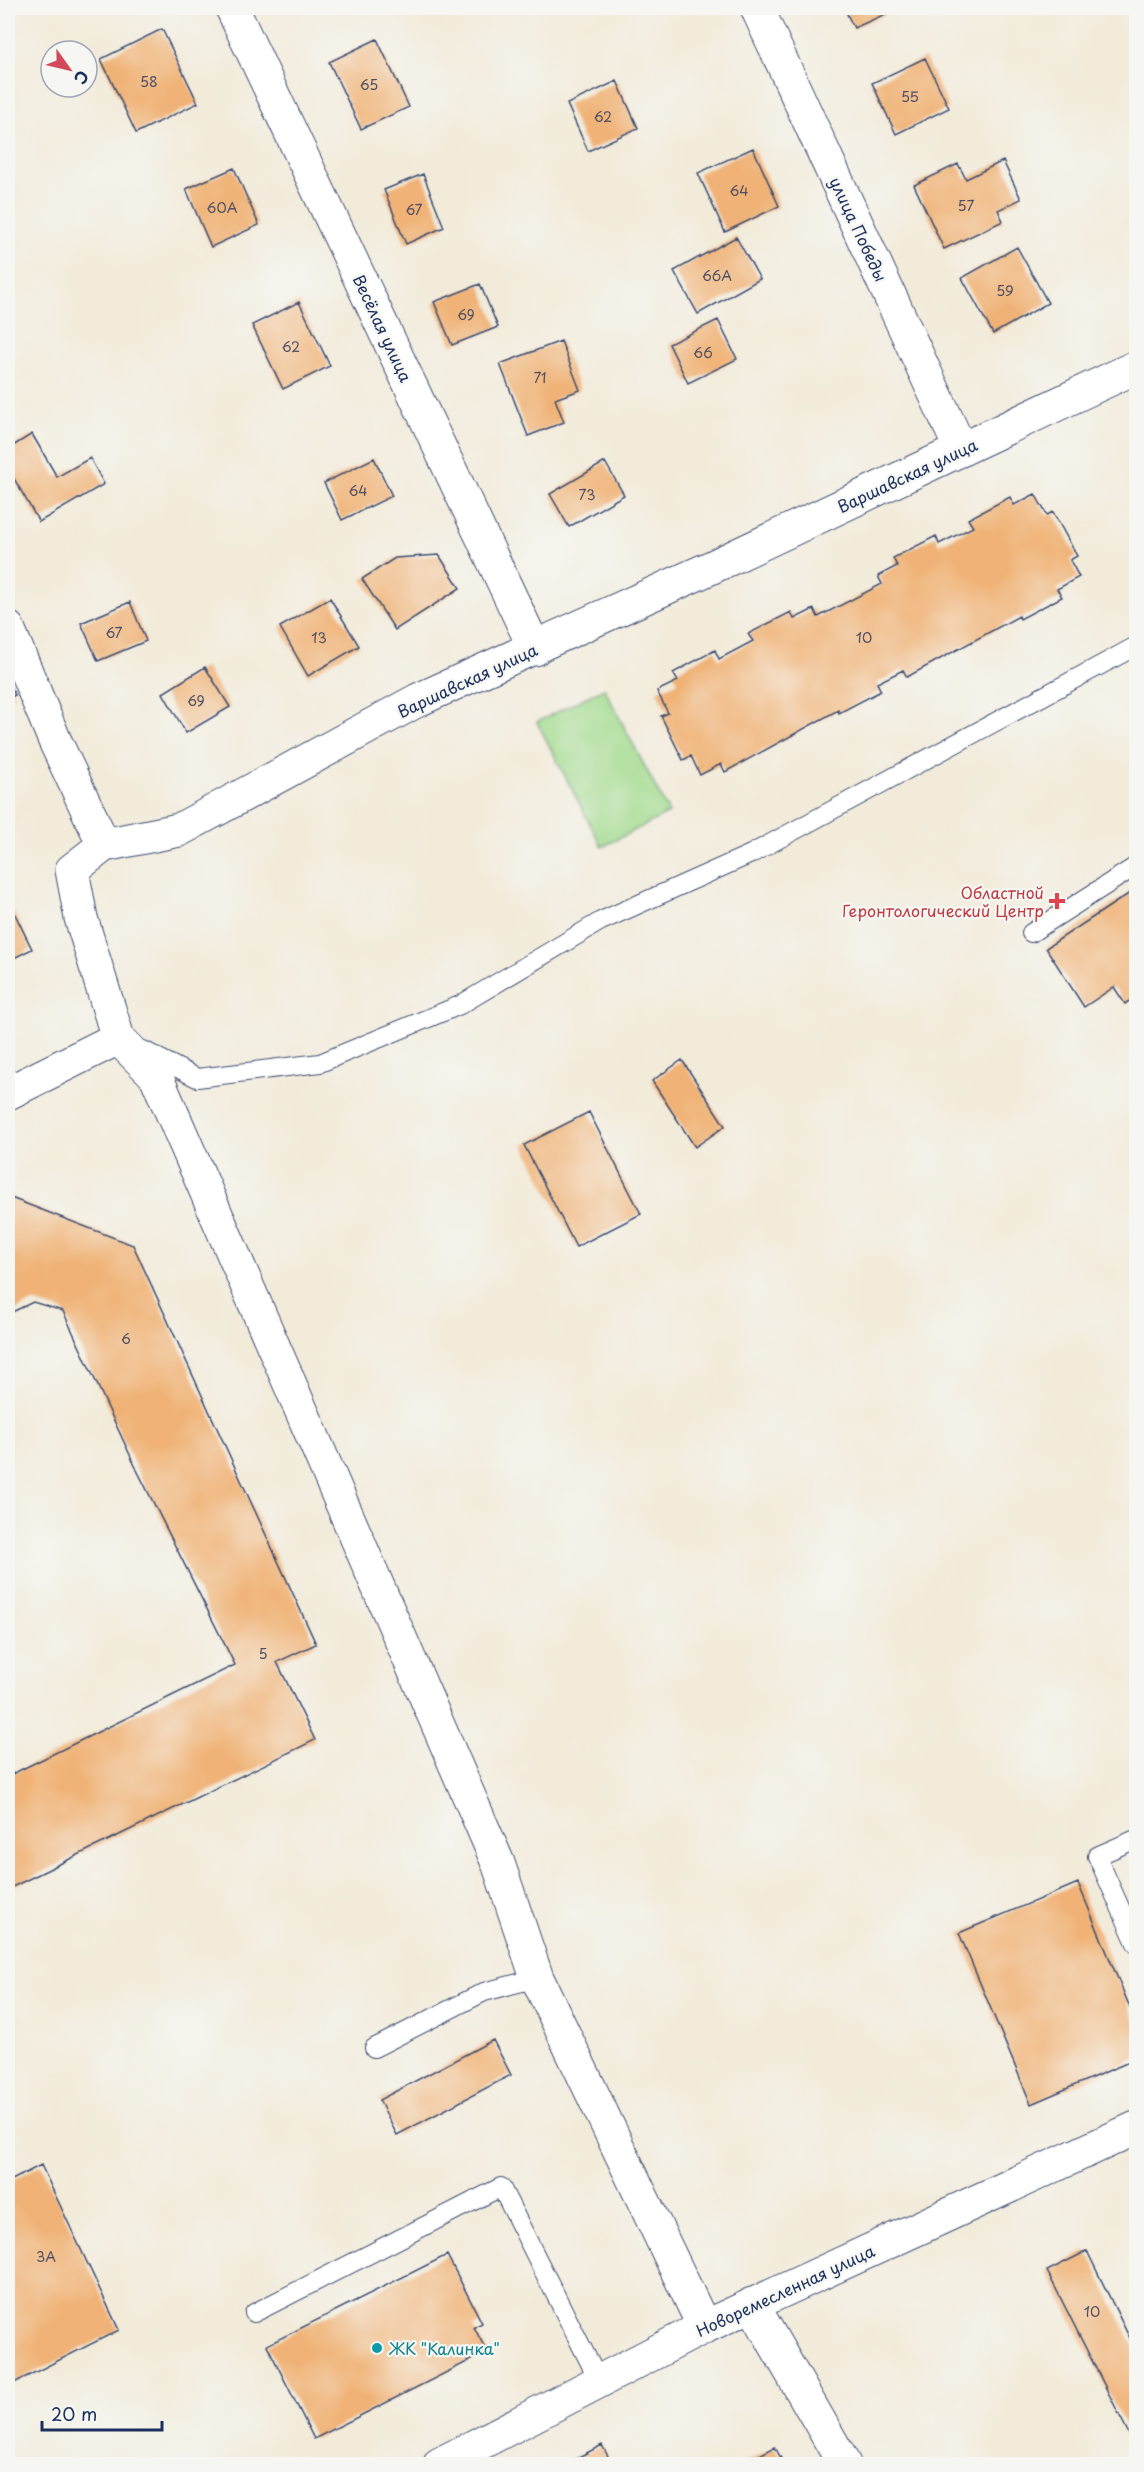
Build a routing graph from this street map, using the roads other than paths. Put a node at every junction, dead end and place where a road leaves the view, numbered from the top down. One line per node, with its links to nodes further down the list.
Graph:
1 (232, 8): 7 (street, Весёлая улица)
2 (757, 8): 4 (street, улица Победы)
3 (1137, 367): 4 (street, Варшавская улица)
4 (961, 450): 7 (street, Варшавская улица)
5 (8, 628): 8 (street)
6 (1137, 646): 11 (lane)
7 (535, 649): 8 (street, Варшавская улица)
8 (104, 845): 11 (street, Варшавская улица)
9 (1137, 866): 10 (lane)
10 (1030, 933)
11 (118, 1038): 12 (street); 15 (street)
12 (8, 1094)
13 (1137, 1839): 14 (lane)
14 (1137, 1943)
15 (537, 1978): 16 (lane); 20 (street)
16 (374, 2048)
17 (1137, 2128): 18 (street, Новоремесленная улица)
18 (752, 2304): 20 (street, Новоремесленная улица); 23 (street)
19 (254, 2313): 21 (lane)
20 (704, 2327): 21 (street, Новоремесленная улица)
21 (599, 2381): 22 (street, Новоремесленная улица)
22 (440, 2464)
23 (844, 2464)

